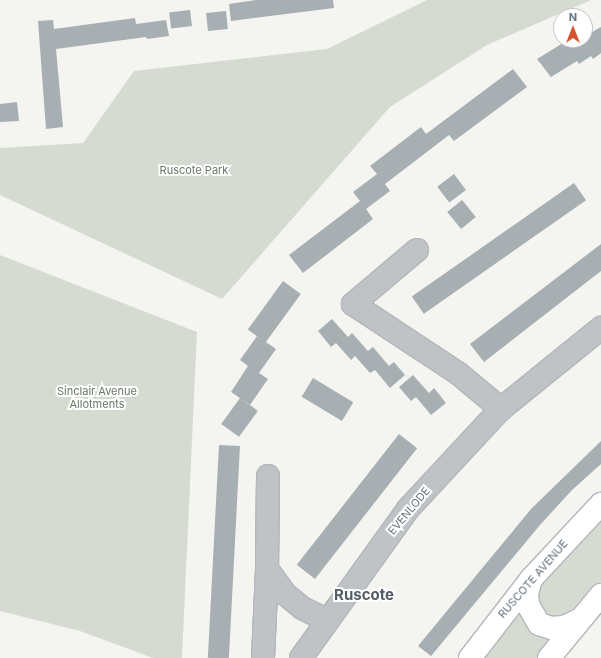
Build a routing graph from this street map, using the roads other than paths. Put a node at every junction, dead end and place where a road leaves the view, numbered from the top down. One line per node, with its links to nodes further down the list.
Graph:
1 (417, 250): 3 (street)
2 (601, 328): 3 (street, EVENLODE)
3 (501, 409): 9 (street, EVENLODE)
4 (268, 476): 6 (street)
5 (601, 504): 7 (main road, RUSCOTE AVENUE)
6 (267, 569): 9 (street); 11 (street)
7 (531, 579): 10 (main road); 13 (main road, RUSCOTE AVENUE)
8 (601, 595): 10 (main road)
9 (327, 620): 12 (street, EVENLODE)
10 (579, 620): 14 (main road)
11 (264, 658)
12 (301, 658)
13 (470, 658)
14 (549, 658)

